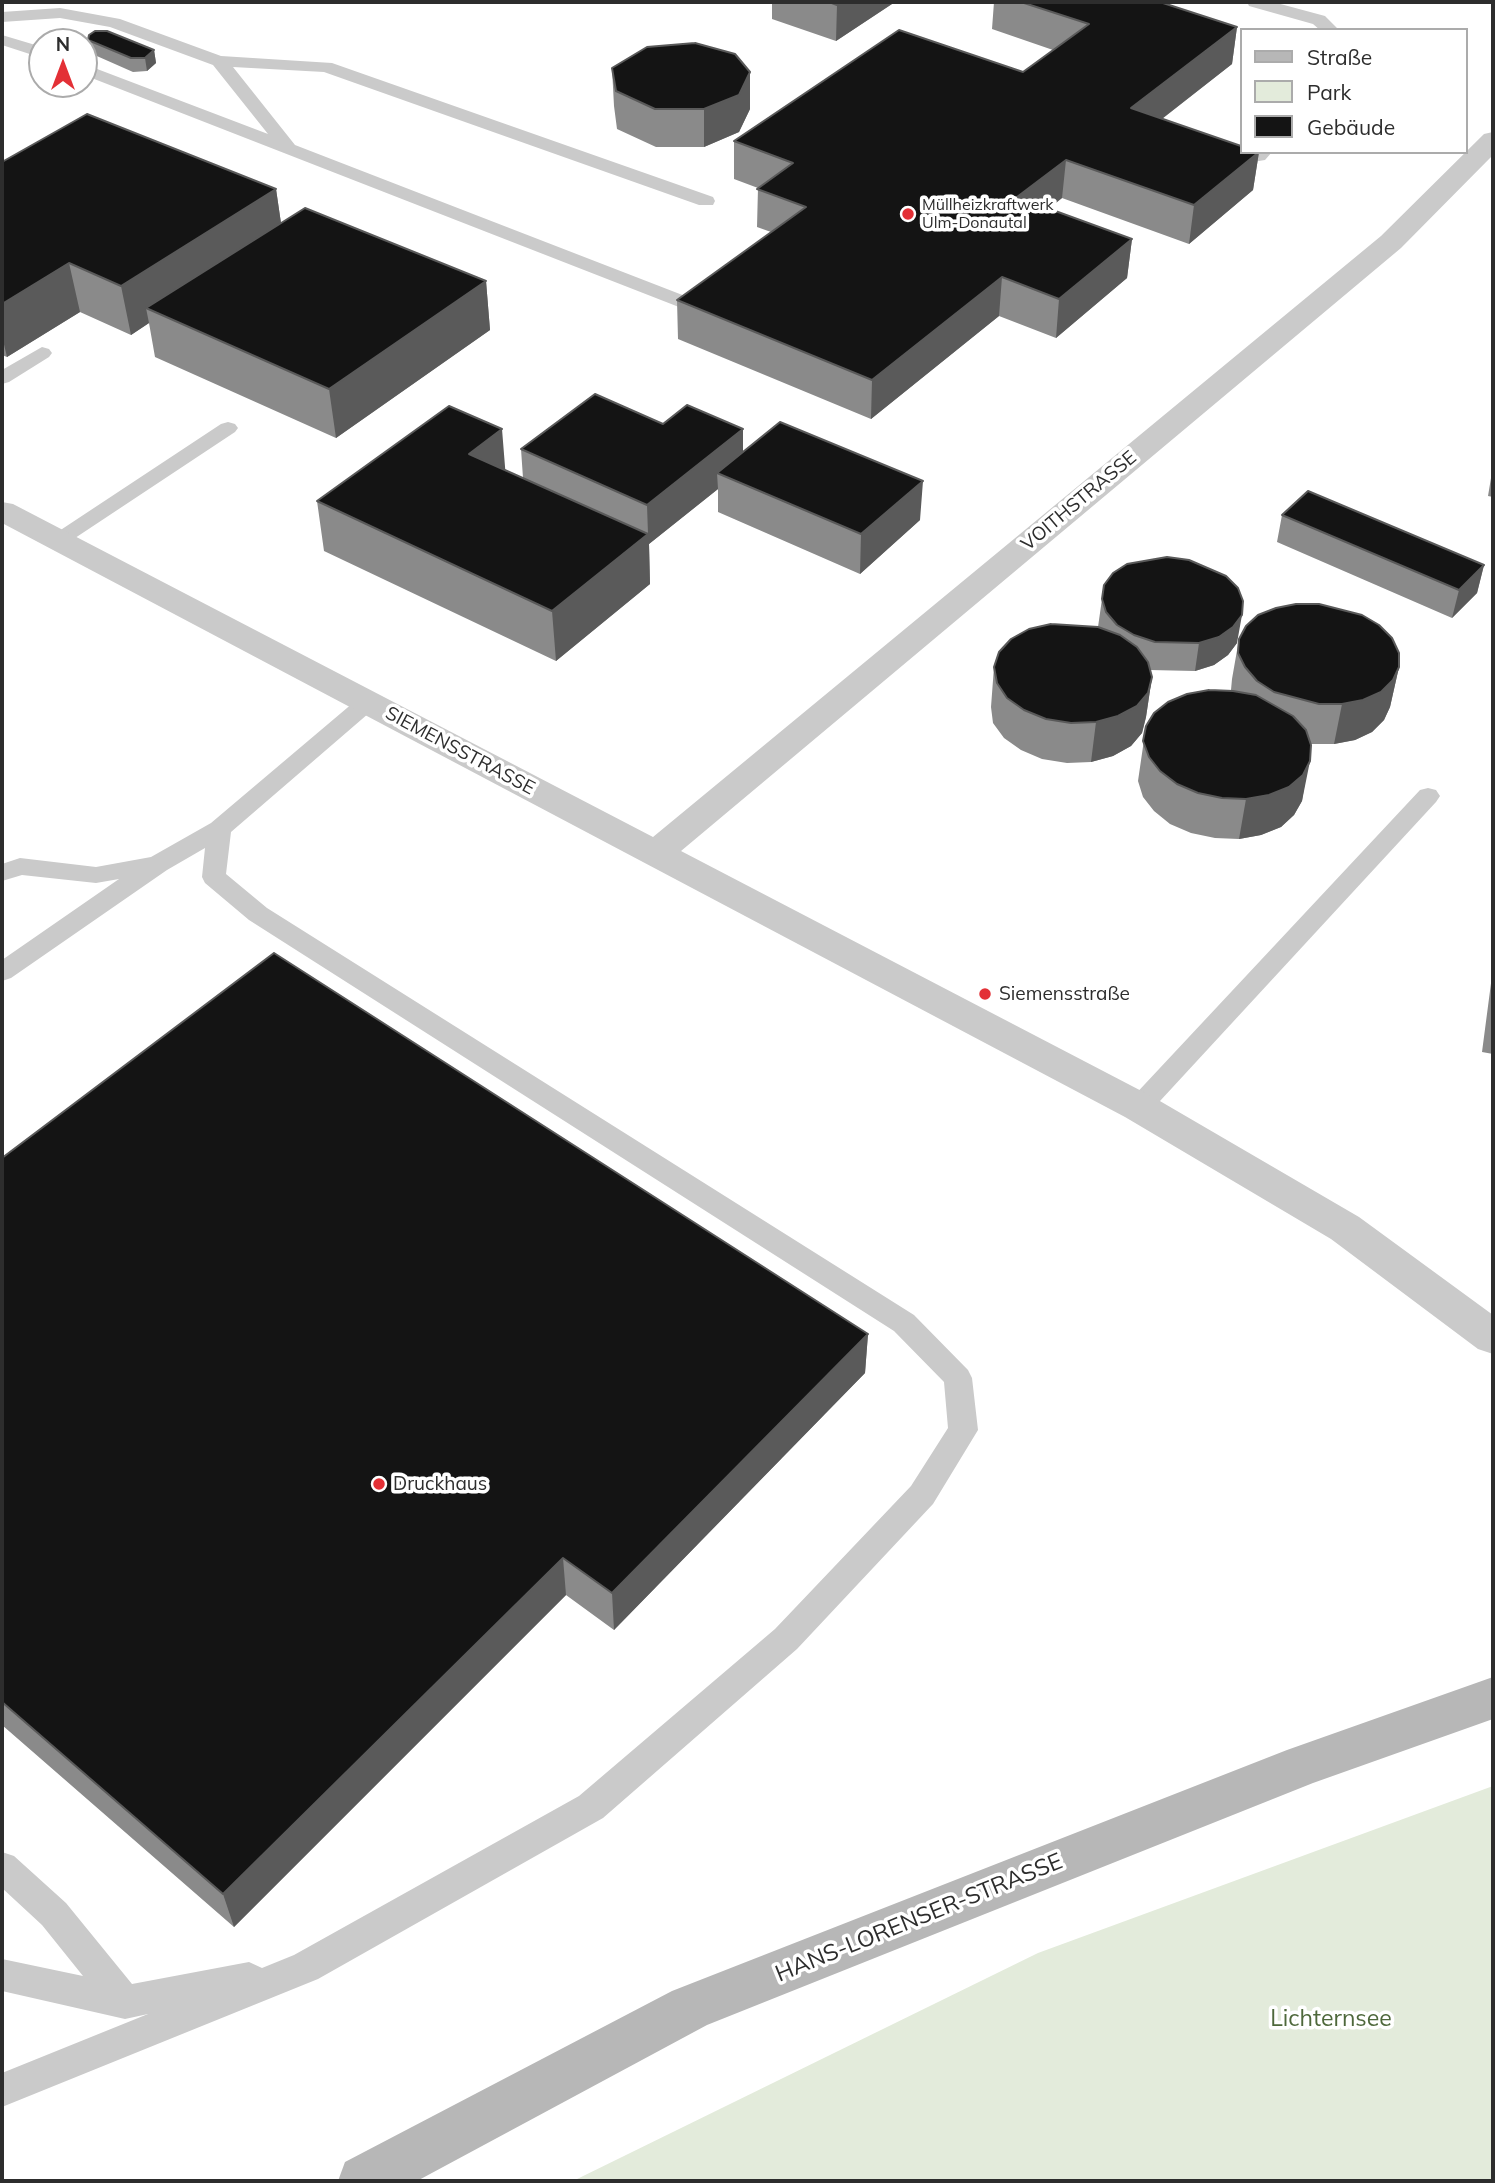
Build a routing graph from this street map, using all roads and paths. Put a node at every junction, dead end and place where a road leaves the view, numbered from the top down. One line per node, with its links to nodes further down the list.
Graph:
1 (1255, 2): 3 (lane)
2 (2, 17): 6 (lane)
3 (1329, 28)
4 (2, 40): 5 (lane)
5 (28, 48)
6 (219, 61): 9 (lane); 10 (lane)
7 (98, 74): 9 (lane)
8 (1493, 140): 20 (street, VOITHSTRASSE)
9 (288, 148): 11 (lane)
10 (706, 201)
11 (713, 314)
12 (41, 353): 13 (lane)
13 (2, 378)
14 (228, 428): 16 (lane)
15 (2, 511): 16 (street, SIEMENSSTRASSE)
16 (58, 540): 17 (street, SIEMENSSTRASSE)
17 (368, 702): 19 (lane); 20 (street, SIEMENSSTRASSE)
18 (1427, 796): 24 (lane)
19 (219, 829): 21 (lane); 28 (lane)
20 (656, 853): 24 (street, SIEMENSSTRASSE)
21 (158, 864): 22 (lane); 23 (lane)
22 (2, 873)
23 (2, 972)
24 (1139, 1107): 25 (street, SIEMENSSTRASSE)
25 (1493, 1337)
26 (1493, 1698): 32 (street, HANS-LORENSER-STRASSE)
27 (2, 1867): 30 (lane)
28 (306, 1967): 30 (lane); 31 (lane)
29 (2, 1975): 30 (lane)
30 (125, 2001)
31 (2, 2090)
32 (364, 2181)

